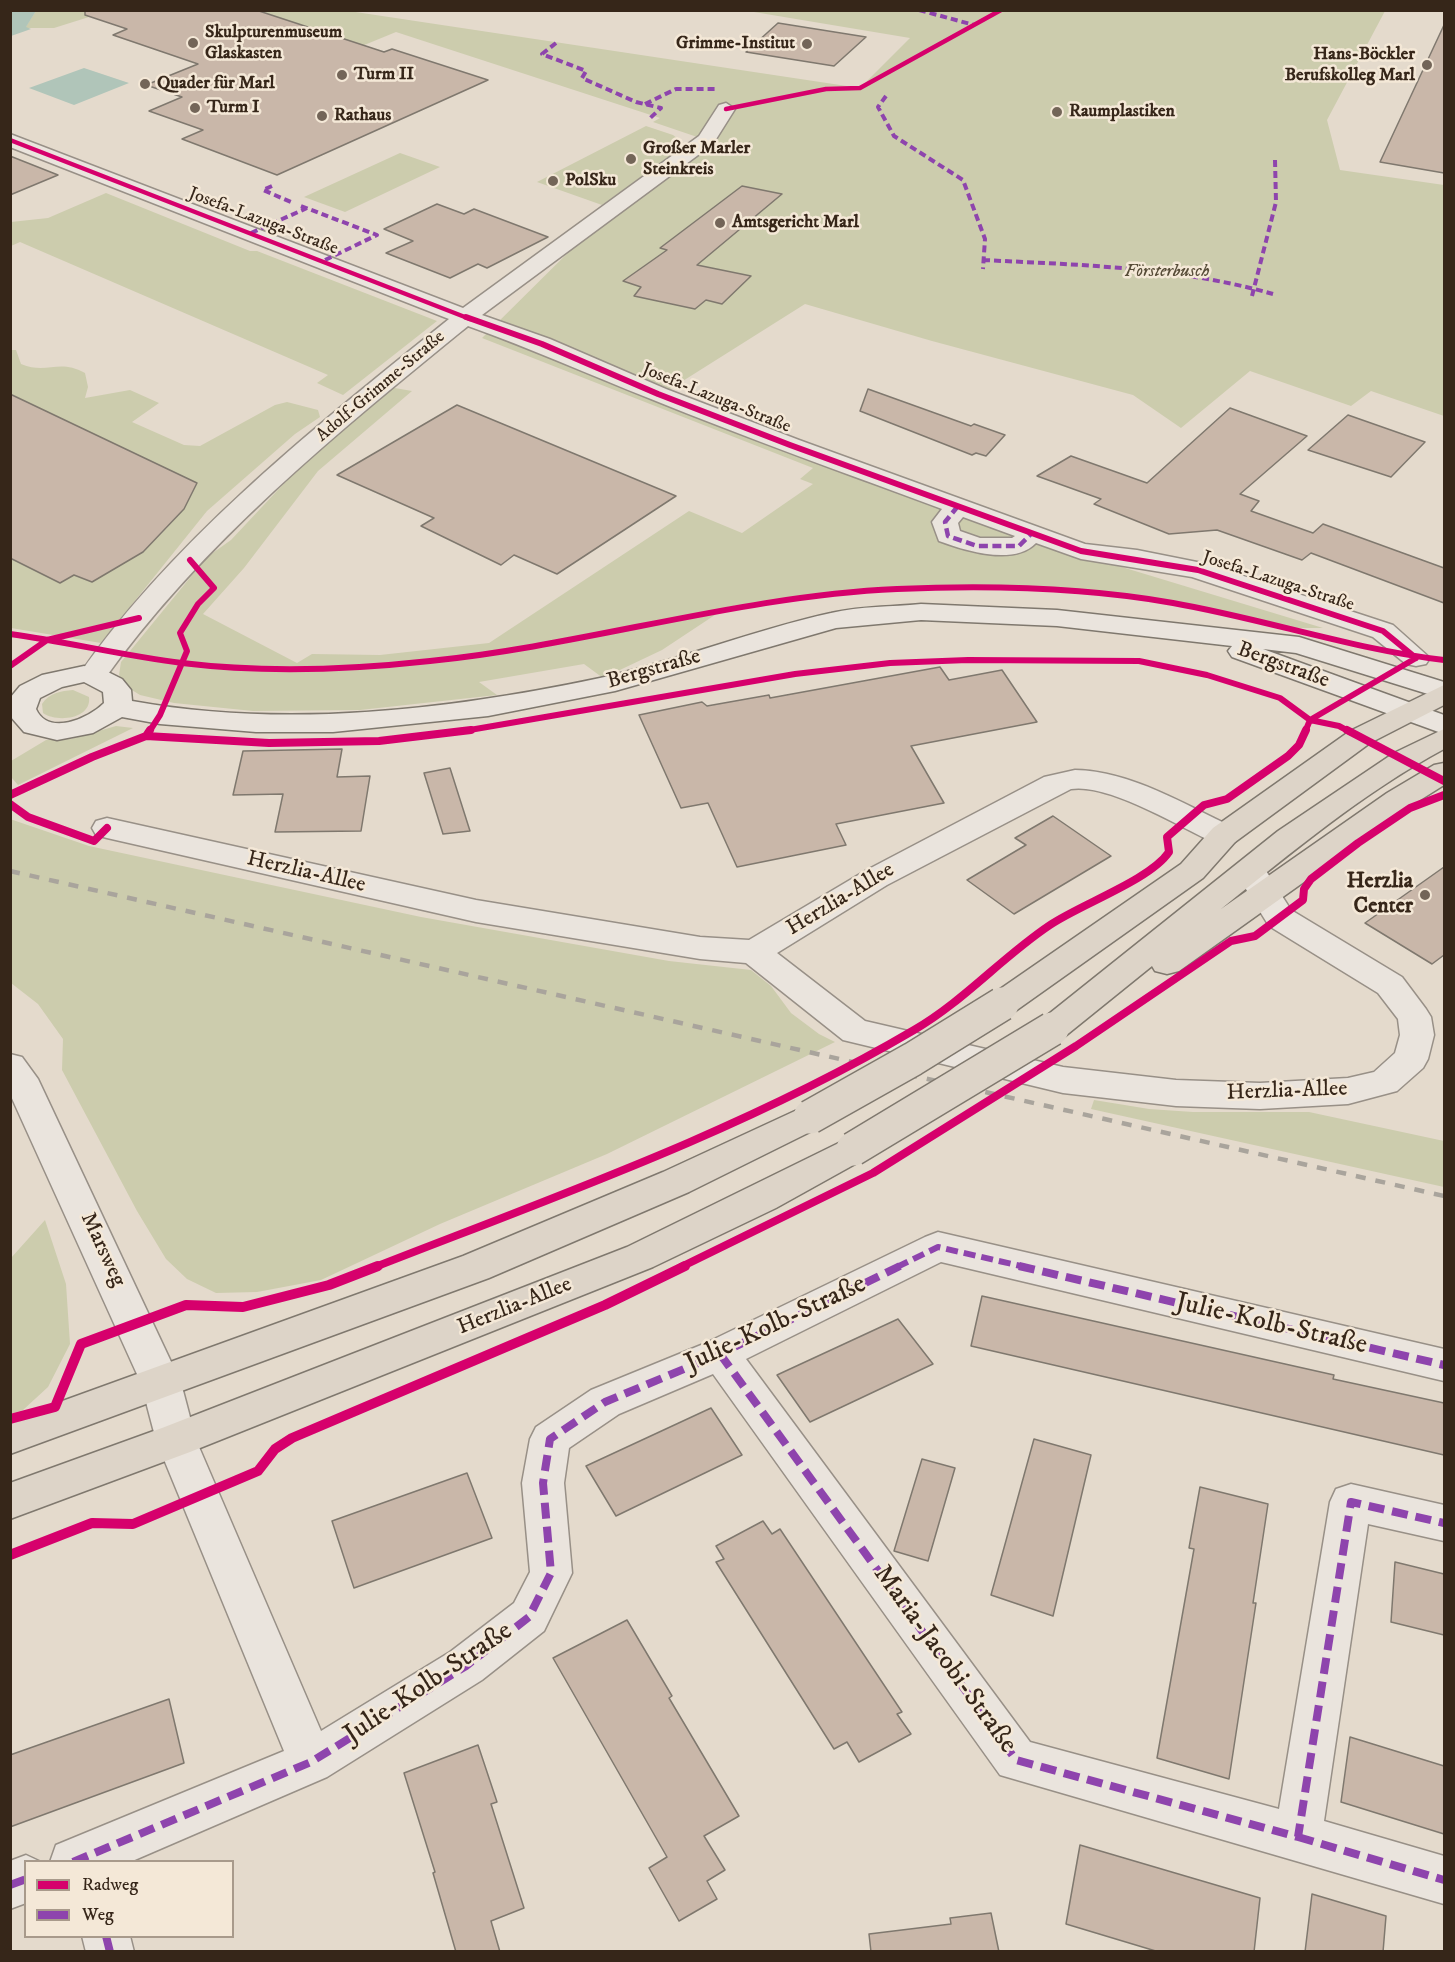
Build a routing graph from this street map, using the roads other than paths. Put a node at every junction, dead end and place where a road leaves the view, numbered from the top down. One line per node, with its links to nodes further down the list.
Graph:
1 (726, 109): 3 (street, Adolf-Grimme-Straße)
2 (10, 140): 3 (street, Josefa-Lazuga-Straße)
3 (465, 317): 5 (street, Josefa-Lazuga-Straße); 6 (street, Adolf-Grimme-Straße)
4 (1190, 631): 8 (street, Bergstraße); 9 (street, Bergstraße); 10 (street, Bergstraße)
5 (1416, 658)
6 (93, 675): 7 (street); 9 (street)
7 (21, 686): 9 (street)
8 (1444, 693): 10 (main road)
9 (116, 707)
10 (1409, 713): 11 (street, Bergstraße); 15 (main road)
11 (1444, 725)
12 (1444, 738): 16 (main road, Herzlia-Allee)
13 (1444, 772): 16 (main road)
14 (107, 828): 17 (street, Herzlia-Allee)
15 (1224, 835): 17 (street, Herzlia-Allee); 21 (main road, bridge)
16 (1257, 882): 17 (street, Herzlia-Allee); 23 (main road, Herzlia-Allee, bridge)
17 (754, 952)
18 (10, 1066): 21 (street, Marsweg)
19 (720, 1354): 20 (street, Julie-Kolb-Straße); 26 (street, Julie-Kolb-Straße); 27 (street, Maria-Jacobi-Straße)
20 (1444, 1365)
21 (161, 1383): 22 (main road); 23 (street, Marsweg)
22 (10, 1437)
23 (176, 1440): 24 (main road, Herzlia-Allee); 26 (street, Marsweg)
24 (10, 1502)
25 (1444, 1523): 27 (street)
26 (311, 1762): 28 (street, Julie-Kolb-Straße)
27 (1298, 1837): 29 (street, Maria-Jacobi-Straße)
28 (83, 1860)
29 (1444, 1880)

